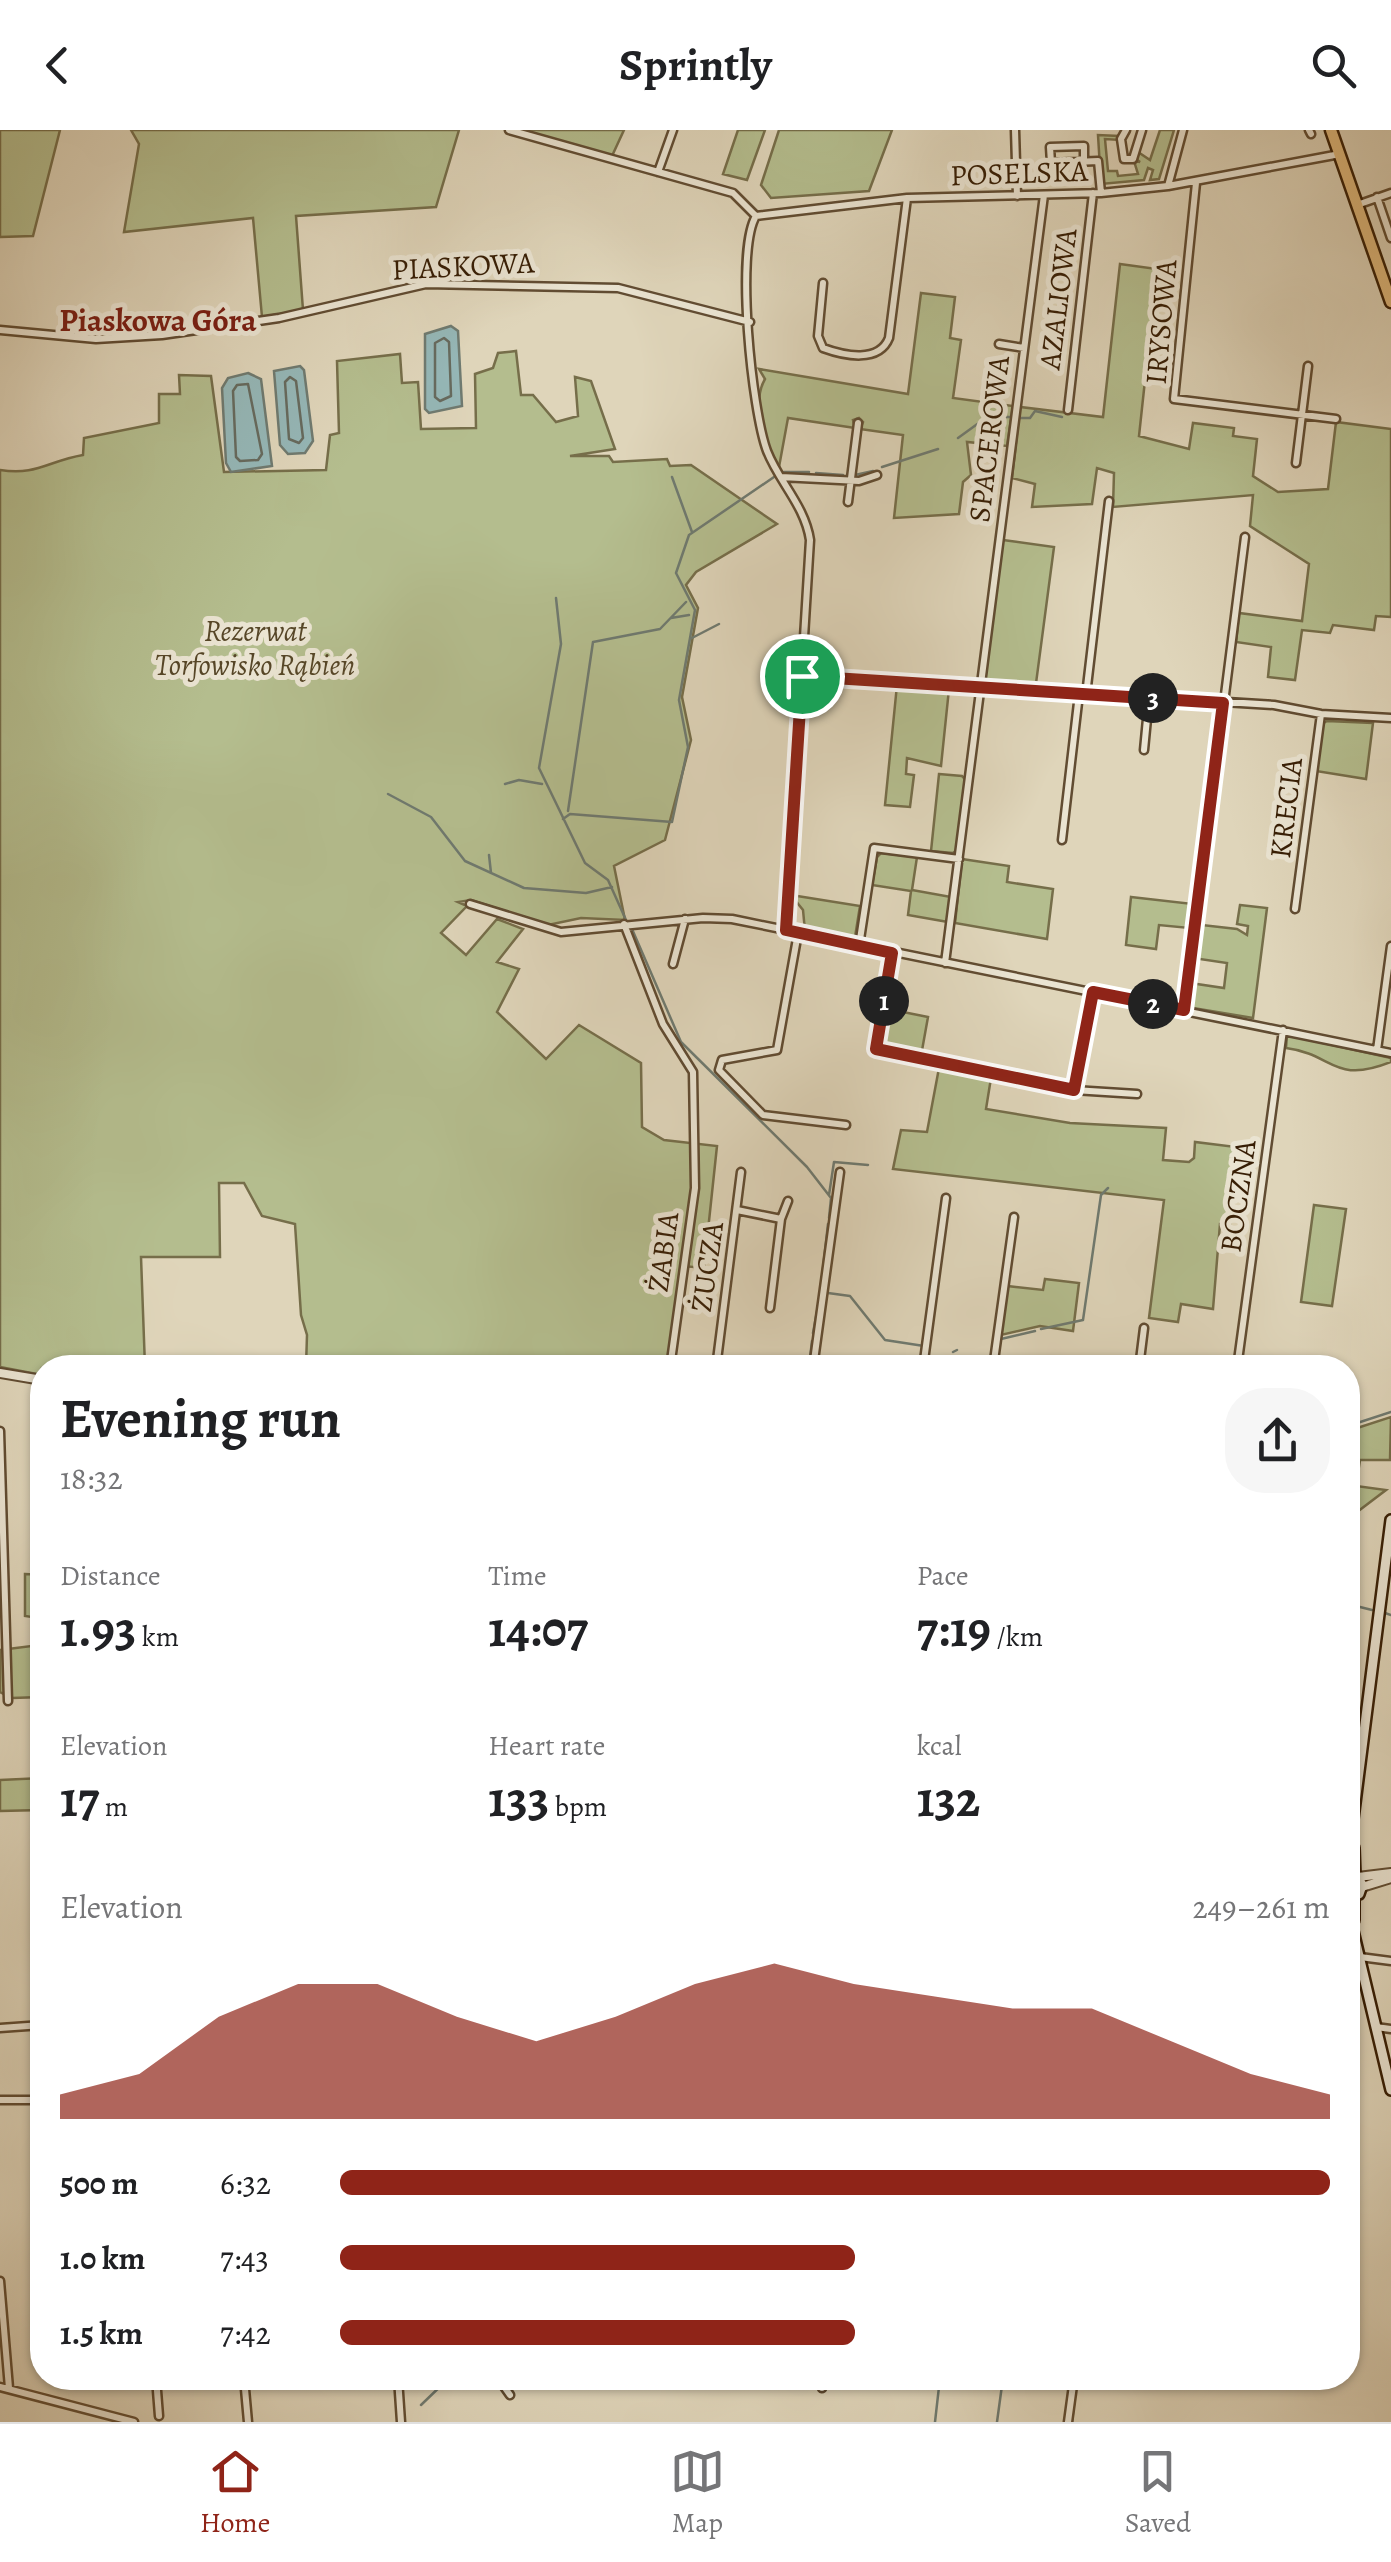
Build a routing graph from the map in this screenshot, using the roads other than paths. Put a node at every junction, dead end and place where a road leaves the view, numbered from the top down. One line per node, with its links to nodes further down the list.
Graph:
1 (510, 130): 12 (street)
2 (672, 130): 12 (street)
3 (1015, 130): 18 (street)
4 (1126, 130): 5 (street)
5 (1141, 130)
6 (1183, 130): 14 (street)
7 (1332, 130): 9 (main road)
8 (1068, 147): 10 (street); 10 (street); 11 (street)
9 (1340, 154): 13 (street, POSELSKA); 21 (main road)
10 (1069, 162): 11 (street)
11 (1084, 162): 15 (street)
12 (658, 172): 23 (street)
13 (1196, 182): 14 (street, POSELSKA); 33 (street, IRYSOWA)
14 (1168, 186): 15 (street, POSELSKA)
15 (1097, 193): 17 (street, POSELSKA); 32 (street, AZALIOWA)
16 (1391, 193): 20 (street)
17 (1044, 195): 18 (street, POSELSKA); 30 (street, SPACEROWA)
18 (1017, 196): 19 (street, POSELSKA)
19 (907, 198): 23 (street, POSELSKA); 25 (street)
20 (1377, 198): 21 (street); 22 (street)
21 (1357, 205): 26 (main road)
22 (1387, 215): 24 (street)
23 (756, 216): 27 (street)
24 (1391, 238)
25 (822, 283)
26 (1391, 302)
27 (750, 322): 28 (street, PIASKOWA); 38 (street)
28 (0, 330)
29 (999, 344): 30 (street)
30 (1024, 348): 44 (street, SPACEROWA)
31 (1308, 366): 33 (street)
32 (1068, 410)
33 (1302, 415): 34 (street, IRYSOWA); 36 (street)
34 (1336, 419)
35 (858, 423): 39 (street)
36 (1296, 463)
37 (878, 475): 39 (street)
38 (780, 477): 39 (street); 43 (street)
39 (851, 481): 41 (street)
40 (1109, 501): 45 (street)
41 (848, 502)
42 (1245, 537): 47 (street)
43 (802, 676): 44 (street); 57 (street)
44 (980, 689): 45 (street); 52 (street, SPACEROWA)
45 (1082, 694): 46 (street); 51 (street)
46 (1149, 698): 47 (street); 50 (street)
47 (1223, 703): 48 (street); 65 (street)
48 (1320, 714): 49 (street); 54 (street, KRECIA)
49 (1391, 718)
50 (1144, 750)
51 (1062, 840)
52 (959, 859): 59 (street); 62 (street, SPACEROWA)
53 (470, 904): 56 (street)
54 (1296, 909)
55 (685, 920): 56 (street); 57 (street); 63 (street)
56 (624, 924): 81 (street, ŻABIA)
57 (786, 930): 58 (street)
58 (798, 933): 59 (street); 71 (street)
59 (860, 946): 61 (street)
60 (1391, 946): 67 (street)
61 (892, 953): 62 (street); 69 (street)
62 (945, 963): 64 (street)
63 (673, 964)
64 (1093, 992): 65 (street); 69 (street)
65 (1184, 1010): 66 (street)
66 (1282, 1030): 67 (street); 87 (street, BOCZNA)
67 (1377, 1050): 68 (street)
68 (1391, 1053)
69 (1074, 1090): 70 (street)
70 (1136, 1094)
71 (846, 1125)
72 (741, 1172): 76 (street, ŻUCZA)
73 (840, 1172): 83 (street)
74 (946, 1198): 84 (street)
75 (788, 1201): 78 (street)
76 (737, 1210): 78 (street); 82 (street, ŻUCZA)
77 (1014, 1217): 85 (street)
78 (780, 1219): 79 (street)
79 (770, 1308)
80 (1144, 1328): 86 (street)
81 (672, 1355)
82 (718, 1355)
83 (815, 1355)
84 (925, 1355)
85 (995, 1355)
86 (1141, 1355)
87 (1239, 1355)
88 (0, 1373): 89 (street)
89 (30, 1378)
90 (0, 1431): 92 (street)
91 (1391, 1520): 93 (main road)
92 (8, 1701)
93 (1360, 1766)
94 (1391, 1876): 95 (street)
95 (1360, 1879)
96 (1360, 1957): 98 (street)
97 (1360, 1961): 101 (main road)
98 (1391, 1961)
99 (30, 2026): 100 (street)
100 (0, 2028)
101 (1376, 2028): 102 (street); 103 (main road)
102 (1391, 2030)
103 (1391, 2090)
104 (0, 2100): 105 (street)
105 (30, 2100)
106 (0, 2282): 107 (street)
107 (4, 2388): 115 (street)
108 (157, 2390): 114 (street)
109 (245, 2390): 116 (street)
110 (399, 2390): 117 (street)
111 (506, 2390): 113 (street)
112 (1072, 2390): 118 (street)
113 (510, 2396)
114 (159, 2416)
115 (134, 2422)
116 (248, 2422)
117 (401, 2422)
118 (1068, 2422)

